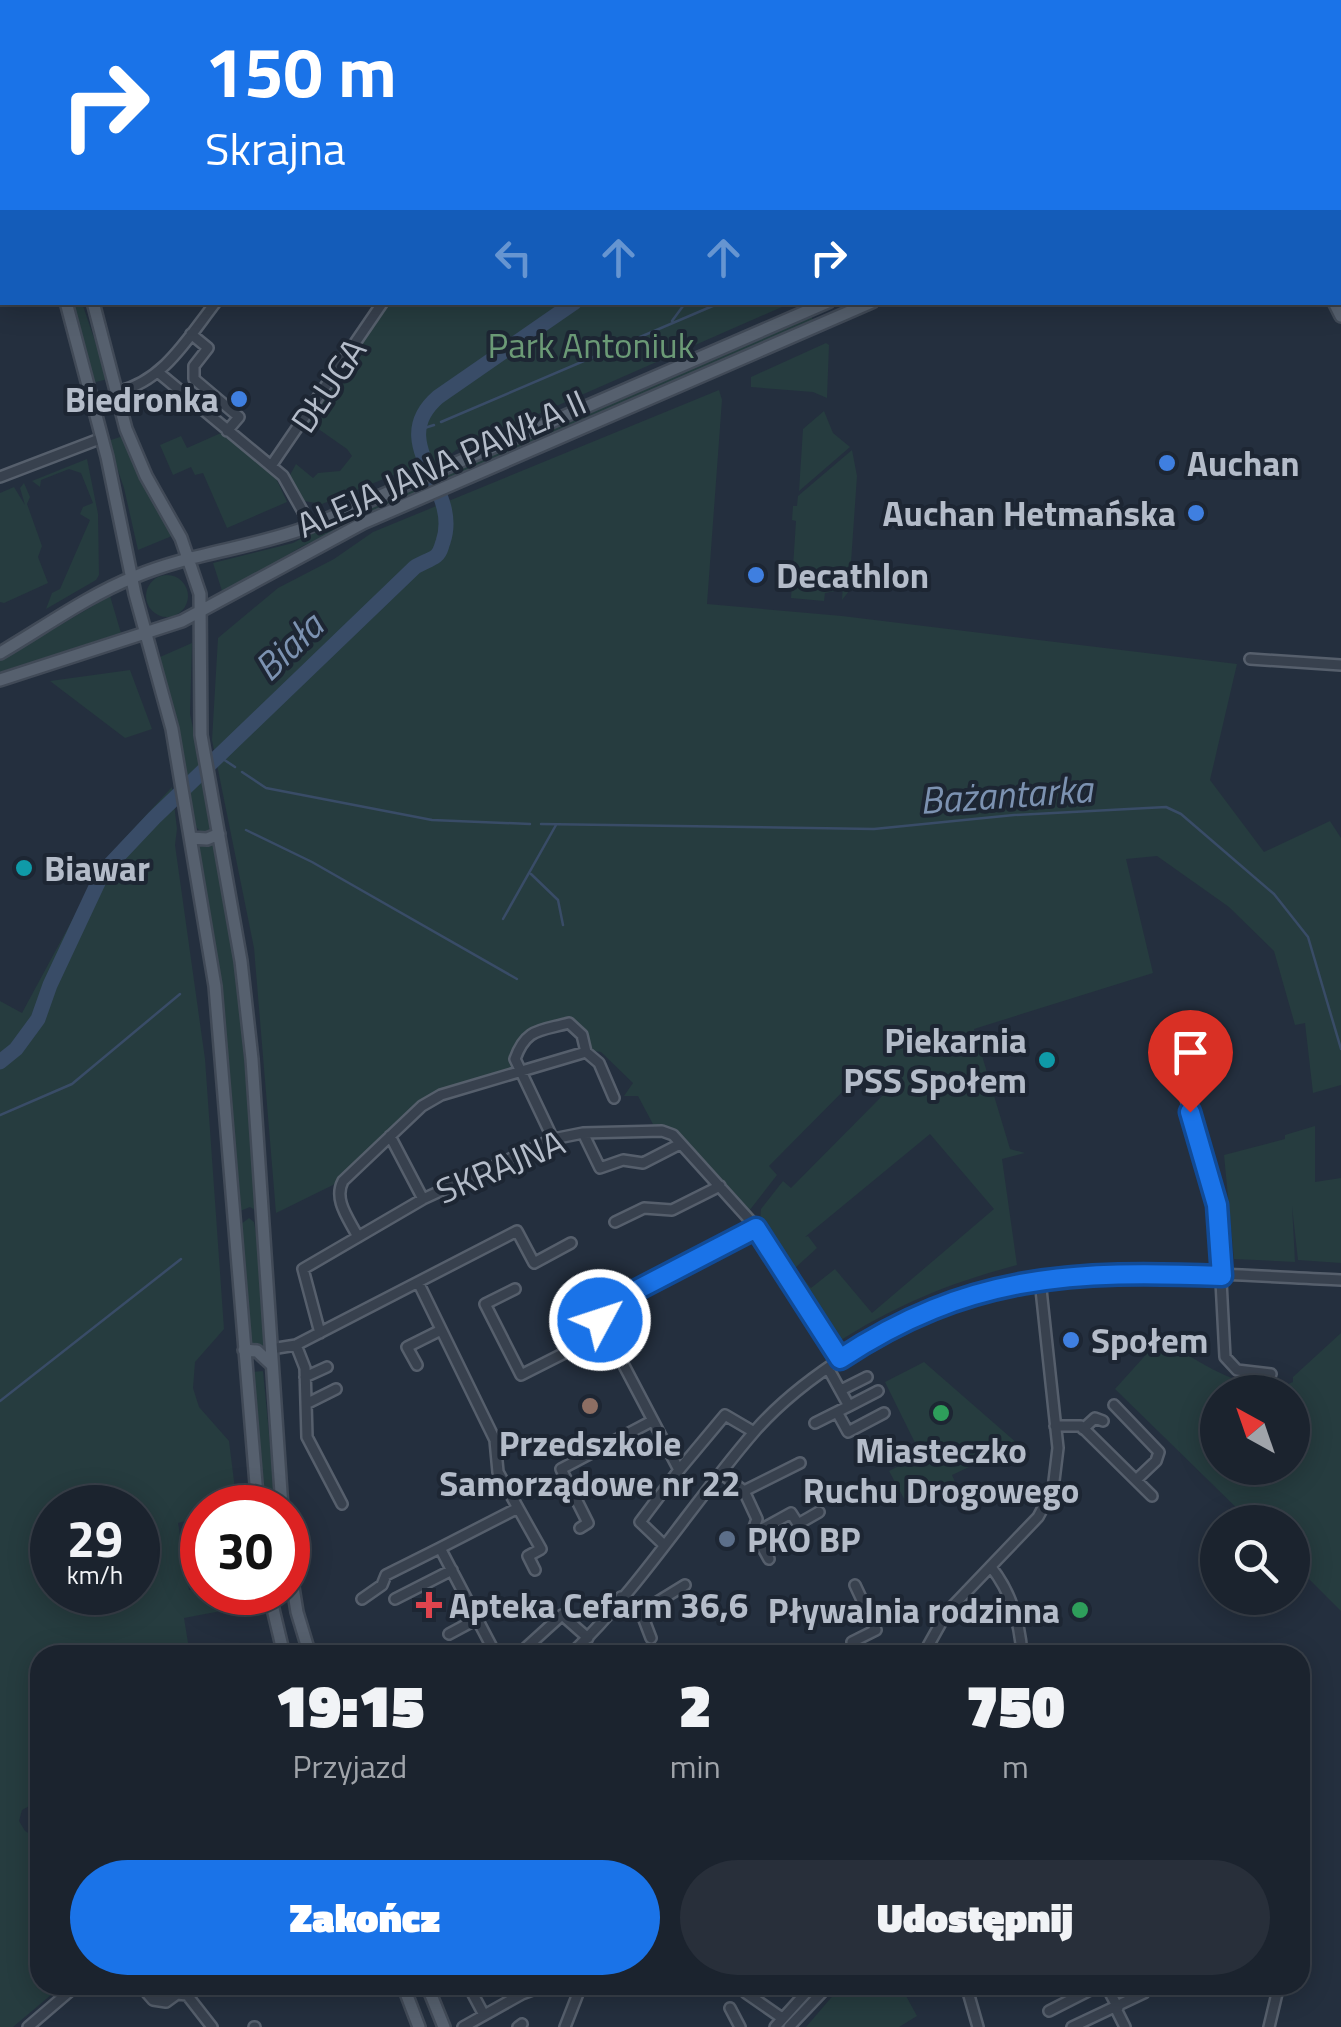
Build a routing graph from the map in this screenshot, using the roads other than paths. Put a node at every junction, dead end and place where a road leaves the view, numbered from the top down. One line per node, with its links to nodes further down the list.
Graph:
1 (67, 305): 10 (main road)
2 (94, 305): 9 (main road)
3 (214, 305): 7 (street)
4 (381, 305): 14 (street, DŁUGA)
5 (821, 305): 16 (main road, ALEJA JANA PAWŁA II)
6 (865, 305): 19 (main road, ALEJA JANA PAWŁA II)
7 (191, 334): 8 (street); 12 (street)
8 (159, 373): 9 (street); 12 (street)
9 (117, 392): 10 (main road); 11 (main road)
10 (92, 402): 13 (main road)
11 (126, 429): 13 (main road); 17 (main road)
12 (227, 431): 14 (street)
13 (102, 438): 15 (street); 18 (main road)
14 (271, 466): 16 (street)
15 (0, 477)
16 (311, 526): 17 (main road, ALEJA JANA PAWŁA II)
17 (190, 559): 18 (main road, ALEJA JANA PAWŁA II); 19 (main road)
18 (133, 577): 20 (main road); 21 (main road)
19 (202, 612): 20 (main road, ALEJA JANA PAWŁA II); 25 (main road)
20 (147, 634): 24 (main road); 26 (main road)
21 (0, 653)
22 (1250, 659): 23 (street)
23 (1341, 665)
24 (0, 680)
25 (219, 834): 26 (main road); 37 (main road)
26 (191, 838): 39 (main road)
27 (1169, 1041): 43 (street)
28 (586, 1052): 29 (street); 29 (street); 30 (street)
29 (519, 1072): 32 (street); 33 (street)
30 (614, 1098)
31 (583, 1133): 33 (street, SKRAJNA); 34 (street, SKRAJNA); 34 (street)
32 (390, 1136): 36 (street); 41 (street)
33 (553, 1138): 36 (street, SKRAJNA)
34 (680, 1144): 35 (street)
35 (720, 1186): 38 (street); 40 (street)
36 (423, 1199): 41 (street, SKRAJNA)
37 (262, 1220): 39 (main road); 53 (main road)
38 (615, 1222)
39 (235, 1223): 52 (main road)
40 (756, 1228): 49 (street); 54 (street)
41 (358, 1237): 50 (street, SKRAJNA)
42 (571, 1243): 46 (street)
43 (1222, 1276): 44 (street); 45 (street); 59 (street)
44 (1040, 1280): 54 (street); 73 (street)
45 (1341, 1280)
46 (418, 1282): 48 (street); 50 (street)
47 (515, 1289): 49 (street)
48 (441, 1330): 56 (street); 86 (street)
49 (606, 1332): 70 (street)
50 (320, 1333): 51 (street)
51 (296, 1345): 53 (street); 61 (street)
52 (244, 1350): 55 (main road); 80 (main road)
53 (271, 1350): 55 (main road)
54 (840, 1359): 58 (street)
55 (272, 1365): 81 (main road)
56 (417, 1365)
57 (327, 1367): 61 (street)
58 (828, 1368): 63 (street); 75 (street)
59 (1271, 1374)
60 (866, 1377): 63 (street)
61 (305, 1378): 65 (street)
62 (336, 1388): 65 (street)
63 (841, 1390): 67 (street)
64 (878, 1392): 67 (street)
65 (306, 1404): 85 (street)
66 (1114, 1404): 79 (street)
67 (850, 1406): 68 (street)
68 (837, 1412): 69 (street); 72 (street)
69 (884, 1413)
70 (652, 1421): 77 (street); 89 (street)
71 (1103, 1421): 74 (street)
72 (815, 1423)
73 (1055, 1426): 74 (street); 94 (street)
74 (1084, 1429): 79 (street)
75 (754, 1432): 77 (street); 78 (street)
76 (800, 1463): 82 (street)
77 (679, 1470): 91 (street)
78 (722, 1474): 82 (street); 91 (street)
79 (1136, 1480): 83 (street)
80 (256, 1485)
81 (280, 1485)
82 (744, 1491): 87 (street)
83 (1152, 1496)
84 (764, 1502): 87 (street)
85 (342, 1504)
86 (518, 1508): 92 (street); 96 (street)
87 (752, 1508): 90 (street)
88 (820, 1512): 90 (street)
89 (580, 1528)
90 (755, 1533): 93 (street)
91 (664, 1545): 99 (street)
92 (440, 1548): 95 (street); 100 (street)
93 (769, 1559)
94 (991, 1567): 115 (street); 116 (street)
95 (452, 1570): 101 (street); 105 (street)
96 (534, 1570)
97 (685, 1585): 102 (street)
98 (854, 1585): 114 (street)
99 (622, 1597): 102 (street); 107 (street)
100 (362, 1599)
101 (395, 1599)
102 (641, 1612): 108 (street)
103 (274, 1615): 109 (main road)
104 (299, 1615): 110 (main road)
105 (477, 1619): 106 (street); 111 (street)
106 (449, 1634)
107 (588, 1638): 112 (street); 113 (street)
108 (650, 1638)
109 (282, 1645)
110 (307, 1645)
111 (490, 1645)
112 (529, 1645)
113 (581, 1645)
114 (853, 1645)
115 (929, 1645)
116 (1021, 1645)
117 (66, 1995): 138 (street)
118 (149, 1995): 119 (street)
119 (175, 1995)
120 (187, 1995): 142 (street)
121 (407, 1995): 143 (main road)
122 (432, 1995): 144 (main road)
123 (473, 1995): 137 (street)
124 (517, 1995): 137 (street)
125 (577, 1995): 146 (street)
126 (748, 1995): 139 (street)
127 (803, 1995): 139 (street)
128 (819, 1995): 148 (street)
129 (969, 1995): 149 (street)
130 (1079, 1995): 136 (street)
131 (1105, 1995): 135 (street)
132 (1140, 1995): 135 (street)
133 (1277, 1995): 152 (street)
134 (730, 2008): 147 (street)
135 (1117, 2008): 150 (street); 151 (street)
136 (1049, 2011)
137 (484, 2015): 145 (street)
138 (42, 2016): 140 (street); 141 (street)
139 (778, 2022)
140 (28, 2027)
141 (51, 2027)
142 (212, 2027)
143 (419, 2027)
144 (444, 2027)
145 (462, 2027)
146 (565, 2027)
147 (740, 2027)
148 (789, 2027)
149 (978, 2027)
150 (1072, 2027)
151 (1125, 2027)
152 (1270, 2027)

